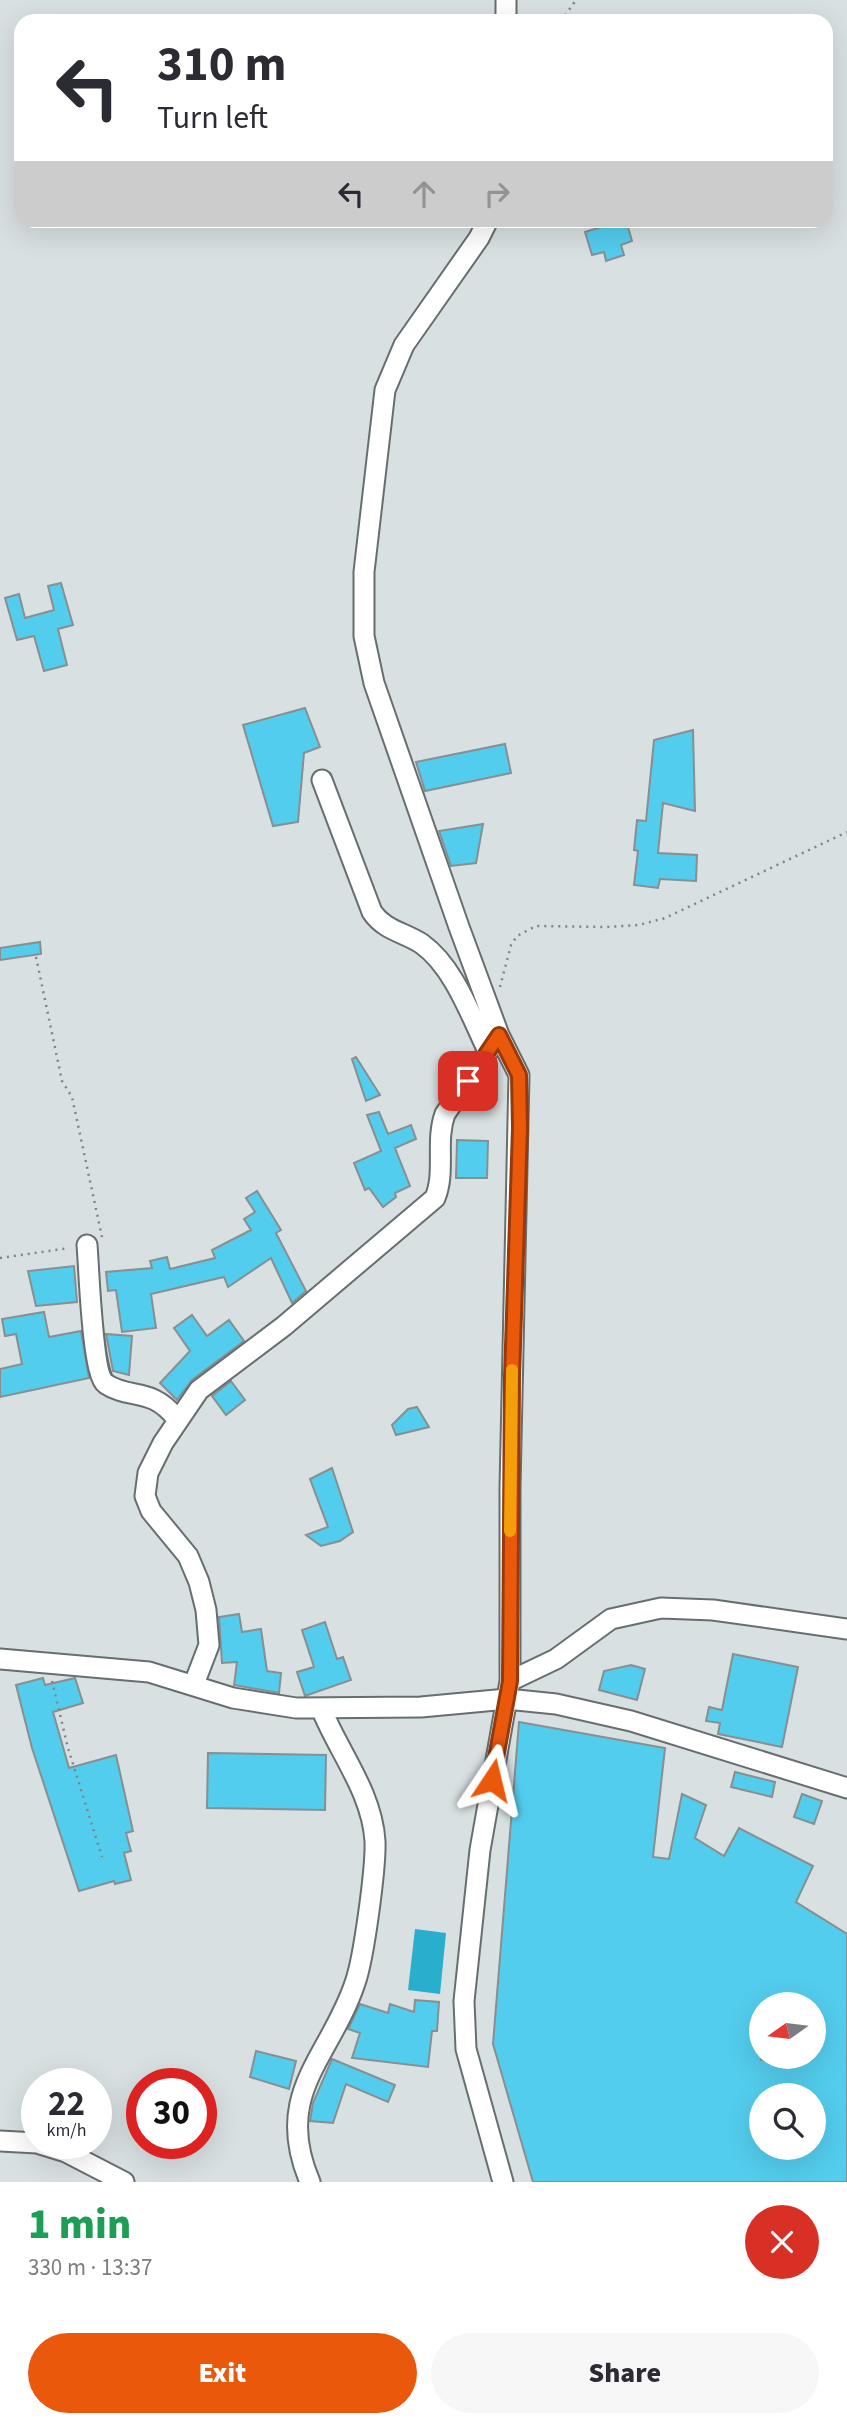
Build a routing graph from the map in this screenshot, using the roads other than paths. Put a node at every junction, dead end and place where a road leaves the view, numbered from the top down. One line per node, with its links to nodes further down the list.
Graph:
1 (483, 228): 3 (street)
2 (321, 780): 3 (street)
3 (494, 1043): 5 (street); 9 (street)
4 (87, 1245): 5 (street)
5 (177, 1419): 8 (street)
6 (847, 1629): 9 (street)
7 (0, 1659): 8 (street)
8 (194, 1684): 10 (street)
9 (509, 1690): 10 (street); 11 (street); 17 (street)
10 (321, 1708): 16 (street)
11 (847, 1788)
12 (0, 2141): 13 (street)
13 (21, 2143)
14 (80, 2159): 15 (street)
15 (124, 2182)
16 (310, 2182)
17 (503, 2182)

